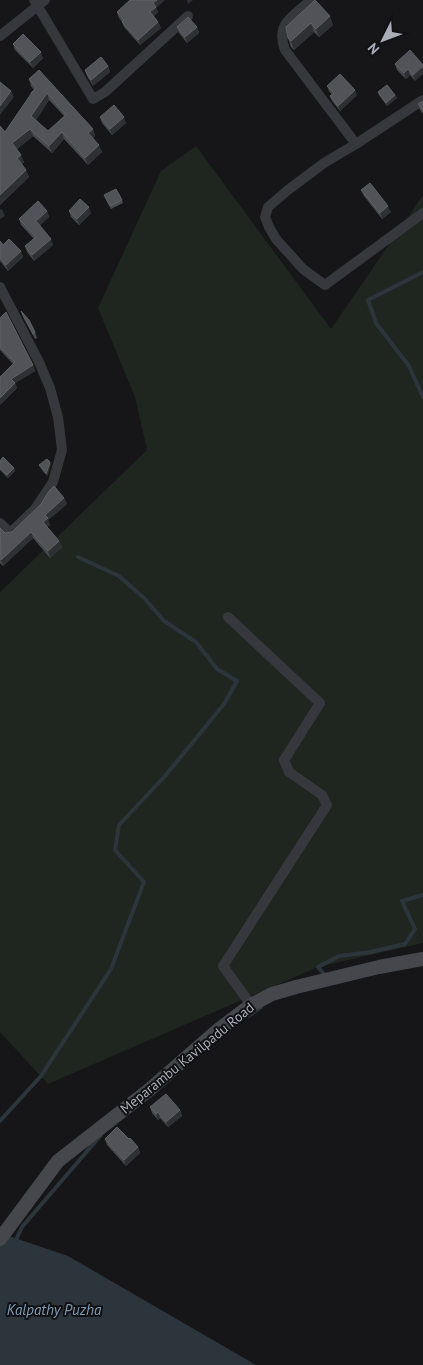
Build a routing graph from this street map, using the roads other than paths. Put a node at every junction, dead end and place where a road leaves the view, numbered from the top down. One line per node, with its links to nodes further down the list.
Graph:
1 (311, 0): 6 (street)
2 (39, 2): 3 (street); 4 (street)
3 (188, 16)
4 (0, 36)
5 (423, 100): 6 (street)
6 (356, 144): 7 (street)
7 (423, 213)
8 (0, 287): 9 (street)
9 (0, 523)
10 (228, 618): 12 (street)
11 (423, 959): 12 (main road, Meparambu Kavilpadu Road)
12 (251, 1005): 13 (main road, Meparambu Kavilpadu Road)
13 (0, 1238)

